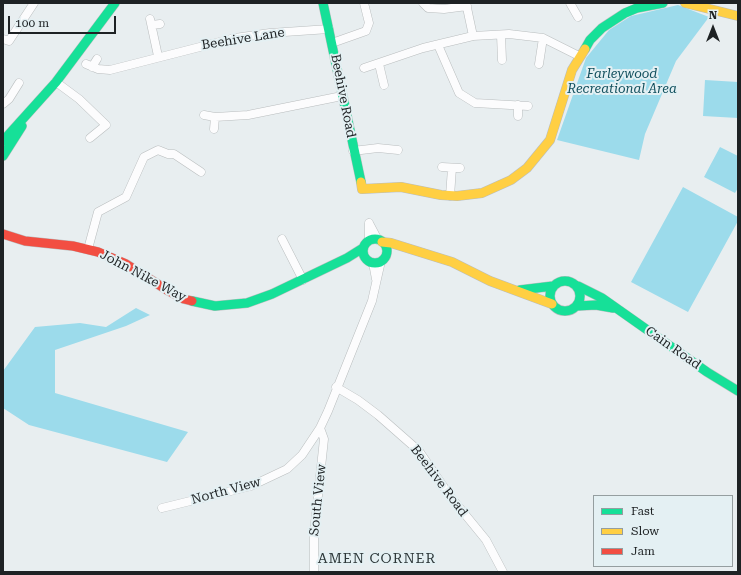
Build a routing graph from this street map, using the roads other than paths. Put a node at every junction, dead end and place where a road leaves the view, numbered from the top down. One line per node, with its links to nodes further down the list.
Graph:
1 (34, 3): 18 (street)
2 (115, 3): 29 (street)
3 (323, 3): 14 (street, Beehive Road)
4 (364, 3): 19 (street)
5 (423, 3): 9 (street)
6 (570, 3): 12 (street)
7 (663, 3): 10 (street)
8 (685, 3): 11 (street)
9 (467, 5): 16 (street)
10 (636, 6): 22 (street)
11 (738, 16)
12 (578, 17)
13 (154, 23): 21 (street)
14 (329, 29): 19 (street, Beehive Road); 21 (street, Beehive Lane)
15 (501, 35): 16 (street); 17 (street); 24 (street)
16 (473, 36): 20 (street)
17 (543, 38): 22 (street); 26 (street)
18 (3, 39)
19 (332, 43): 31 (street, Beehive Road)
20 (438, 45): 25 (street); 33 (street)
21 (158, 56): 23 (street, Beehive Lane)
22 (579, 56): 47 (street)
23 (97, 59)
24 (502, 60)
25 (378, 64): 27 (street); 30 (street)
26 (539, 64)
27 (364, 68)
28 (19, 82): 32 (street)
29 (56, 82): 35 (street); 40 (street)
30 (384, 85)
31 (342, 96): 38 (street); 43 (street, Beehive Road)
32 (3, 104)
33 (518, 105): 34 (street); 37 (street)
34 (528, 106)
35 (29, 113): 41 (street); 44 (street)
36 (204, 115): 38 (street)
37 (518, 116)
38 (215, 117): 39 (street)
39 (214, 129)
40 (90, 138)
41 (3, 141)
42 (398, 150): 43 (street)
43 (353, 151): 47 (street, Beehive Road)
44 (3, 156)
45 (442, 167): 47 (street)
46 (201, 172): 52 (street)
47 (450, 196)
48 (3, 234): 52 (street, John Nike Way)
49 (282, 239): 56 (street)
50 (380, 241): 51 (street); 51 (street); 53 (street); 55 (street)
51 (366, 244): 54 (street, John Nike Way); 55 (street)
52 (88, 249): 56 (street, John Nike Way)
53 (413, 250): 55 (street); 59 (street)
54 (347, 258): 55 (street, John Nike Way); 56 (street, John Nike Way)
55 (376, 260): 64 (street)
56 (303, 280)
57 (553, 286): 58 (street); 59 (street); 60 (street)
58 (578, 286): 61 (street); 62 (street, Cain Road)
59 (514, 290): 60 (street)
60 (552, 304): 61 (street)
61 (577, 306): 62 (street, Cain Road)
62 (618, 310): 63 (street, Cain Road)
63 (734, 386): 65 (street, Cain Road)
64 (336, 387): 66 (street, North View); 69 (street, Beehive Road)
65 (738, 391)
66 (320, 428): 67 (street, North View); 68 (street, South View)
67 (162, 508)
68 (314, 572)
69 (503, 572)

